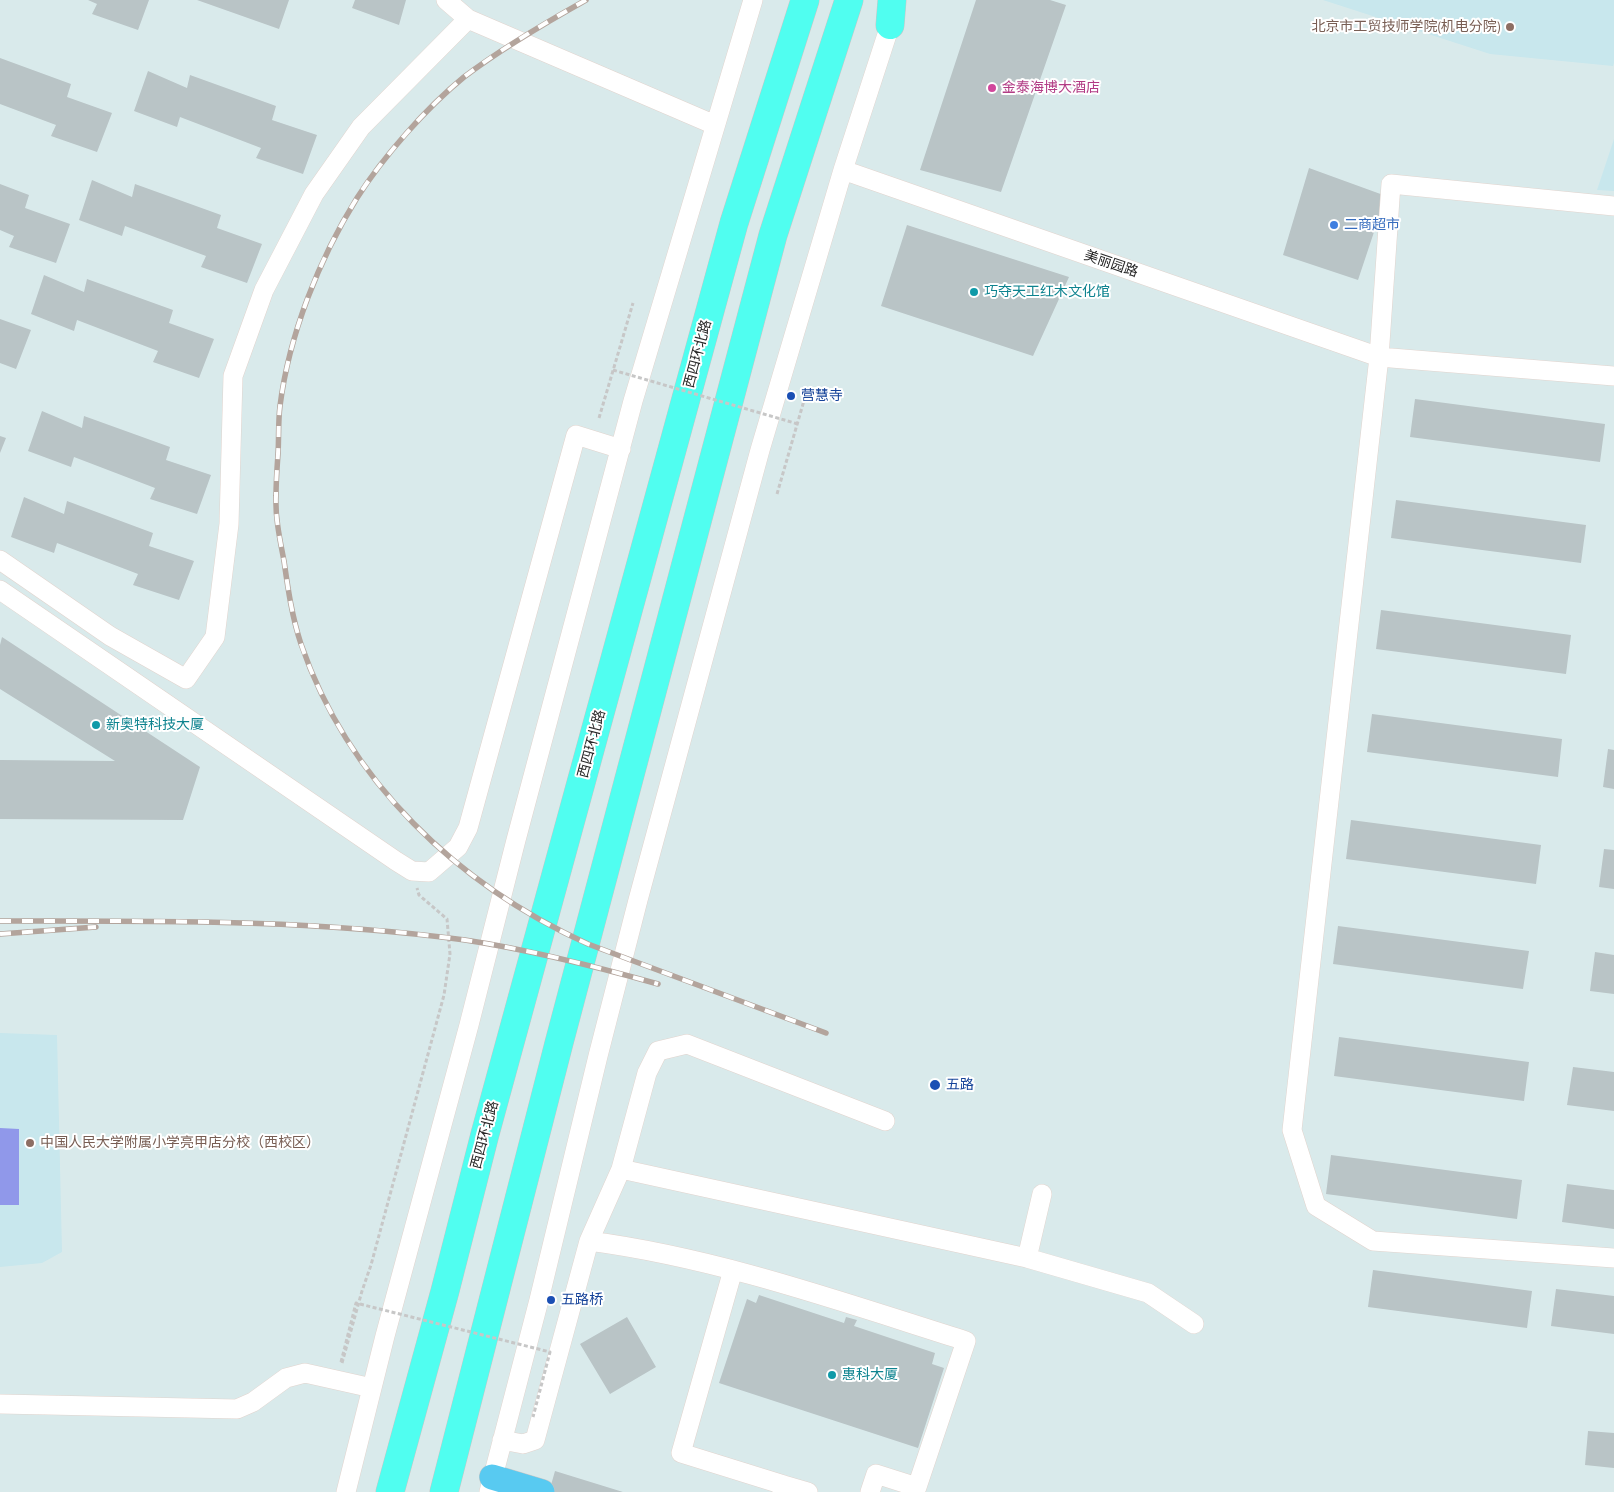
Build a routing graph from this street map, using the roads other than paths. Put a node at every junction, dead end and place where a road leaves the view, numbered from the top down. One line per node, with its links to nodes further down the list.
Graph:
1 (446, 0): 7 (street)
2 (753, 0): 8 (street)
3 (804, 0): 30 (highway, 西四环北路)
4 (849, 0): 31 (highway)
5 (899, 0): 6 (street)
6 (891, 13): 9 (street)
7 (468, 20): 8 (street); 14 (street)
8 (715, 125): 13 (street)
9 (843, 170): 11 (street, 美丽园路); 26 (street)
10 (1614, 206): 11 (street)
11 (1379, 358): 12 (street, 美丽园路); 21 (street)
12 (1614, 376)
13 (621, 450): 15 (street); 24 (street)
14 (0, 560)
15 (0, 590)
16 (885, 1121): 17 (street)
17 (621, 1169): 19 (street); 20 (street)
18 (1042, 1194): 20 (street)
19 (589, 1241): 22 (street); 26 (street)
20 (1027, 1258): 23 (street)
21 (1614, 1258)
22 (733, 1270): 28 (street); 34 (street)
23 (1194, 1324)
24 (372, 1388): 25 (street); 29 (street)
25 (0, 1404)
26 (502, 1440): 27 (street)
27 (491, 1484): 32 (main road)
28 (783, 1488): 33 (street)
29 (346, 1492)
30 (390, 1492)
31 (444, 1492)
32 (542, 1492)
33 (808, 1492)
34 (870, 1492)

